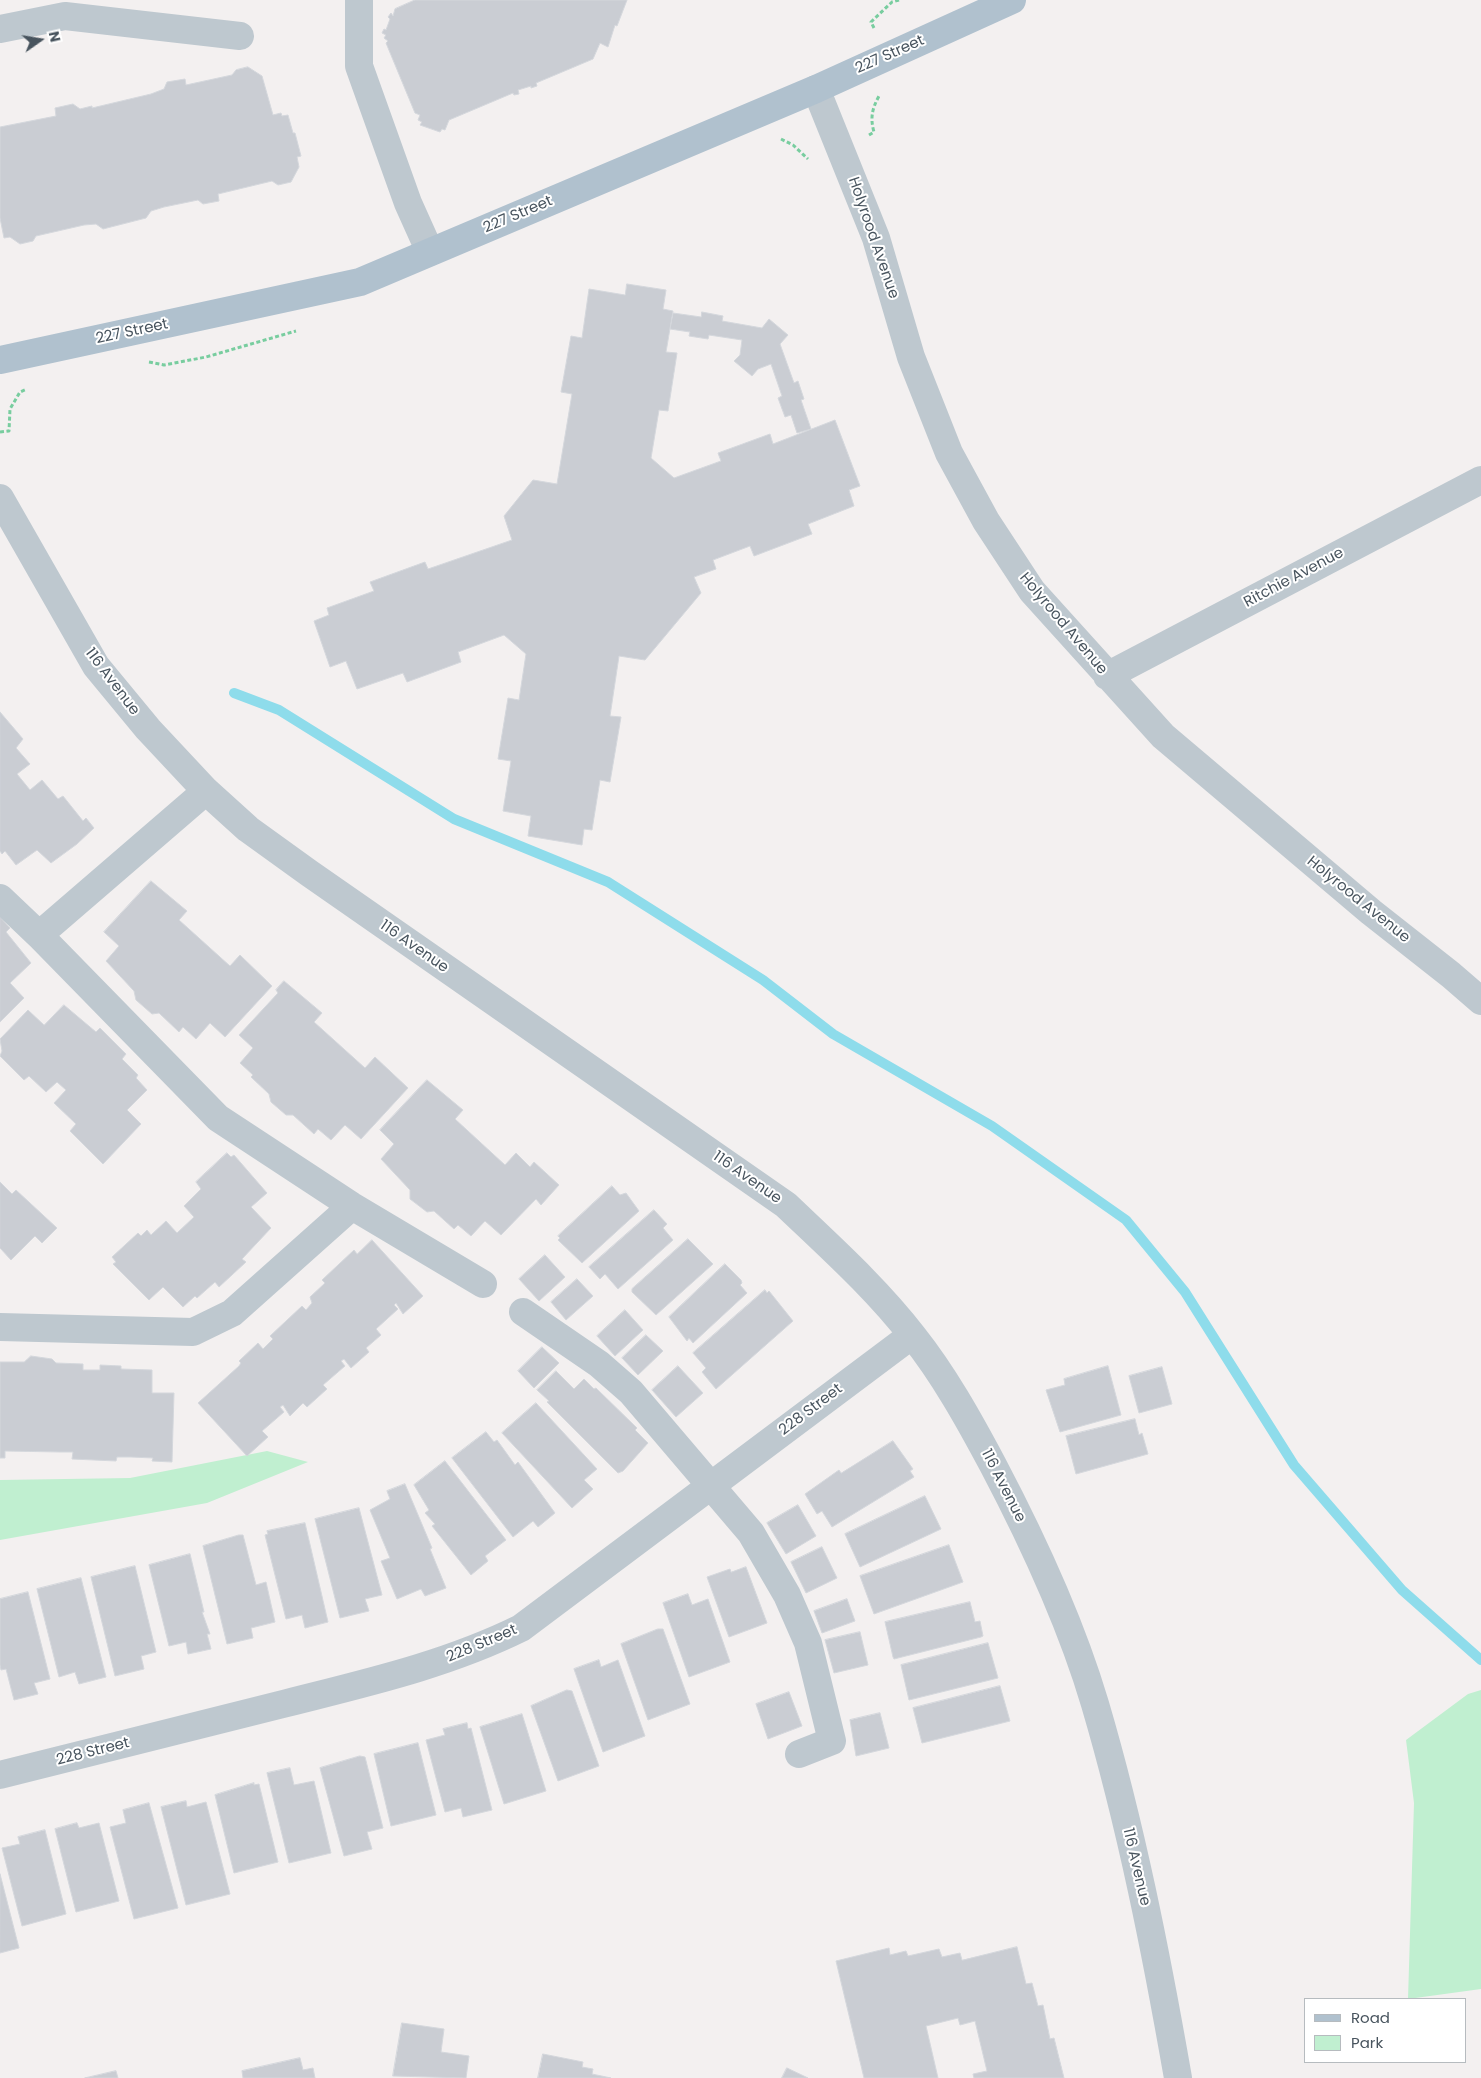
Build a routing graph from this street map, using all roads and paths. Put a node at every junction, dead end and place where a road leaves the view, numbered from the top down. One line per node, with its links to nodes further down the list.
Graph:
1 (359, 0): 12 (street)
2 (899, 0): 4 (path)
3 (1012, 0): 7 (main road, 227 Street)
4 (871, 22)
5 (0, 29): 6 (street)
6 (240, 36)
7 (816, 89): 12 (main road, 227 Street); 18 (street, Holyrood Avenue)
8 (884, 90): 9 (path)
9 (874, 132)
10 (784, 140): 11 (path)
11 (810, 162)
12 (430, 252): 13 (main road, 227 Street)
13 (0, 360)
14 (20, 392): 15 (path)
15 (0, 432)
16 (1481, 480): 18 (street, Ritchie Avenue)
17 (0, 498): 19 (street, 116 Avenue)
18 (1107, 676): 22 (street, Holyrood Avenue)
19 (206, 791): 21 (street); 27 (street, 116 Avenue)
20 (0, 898): 21 (street)
21 (40, 935): 23 (street)
22 (1481, 1001)
23 (352, 1206): 24 (street); 26 (street)
24 (483, 1284)
25 (524, 1312): 28 (street)
26 (0, 1326)
27 (912, 1335): 28 (street, 228 Street); 31 (street, 116 Avenue)
28 (712, 1485): 29 (street); 30 (street, 228 Street)
29 (799, 1754)
30 (0, 1775)
31 (1178, 2078)

